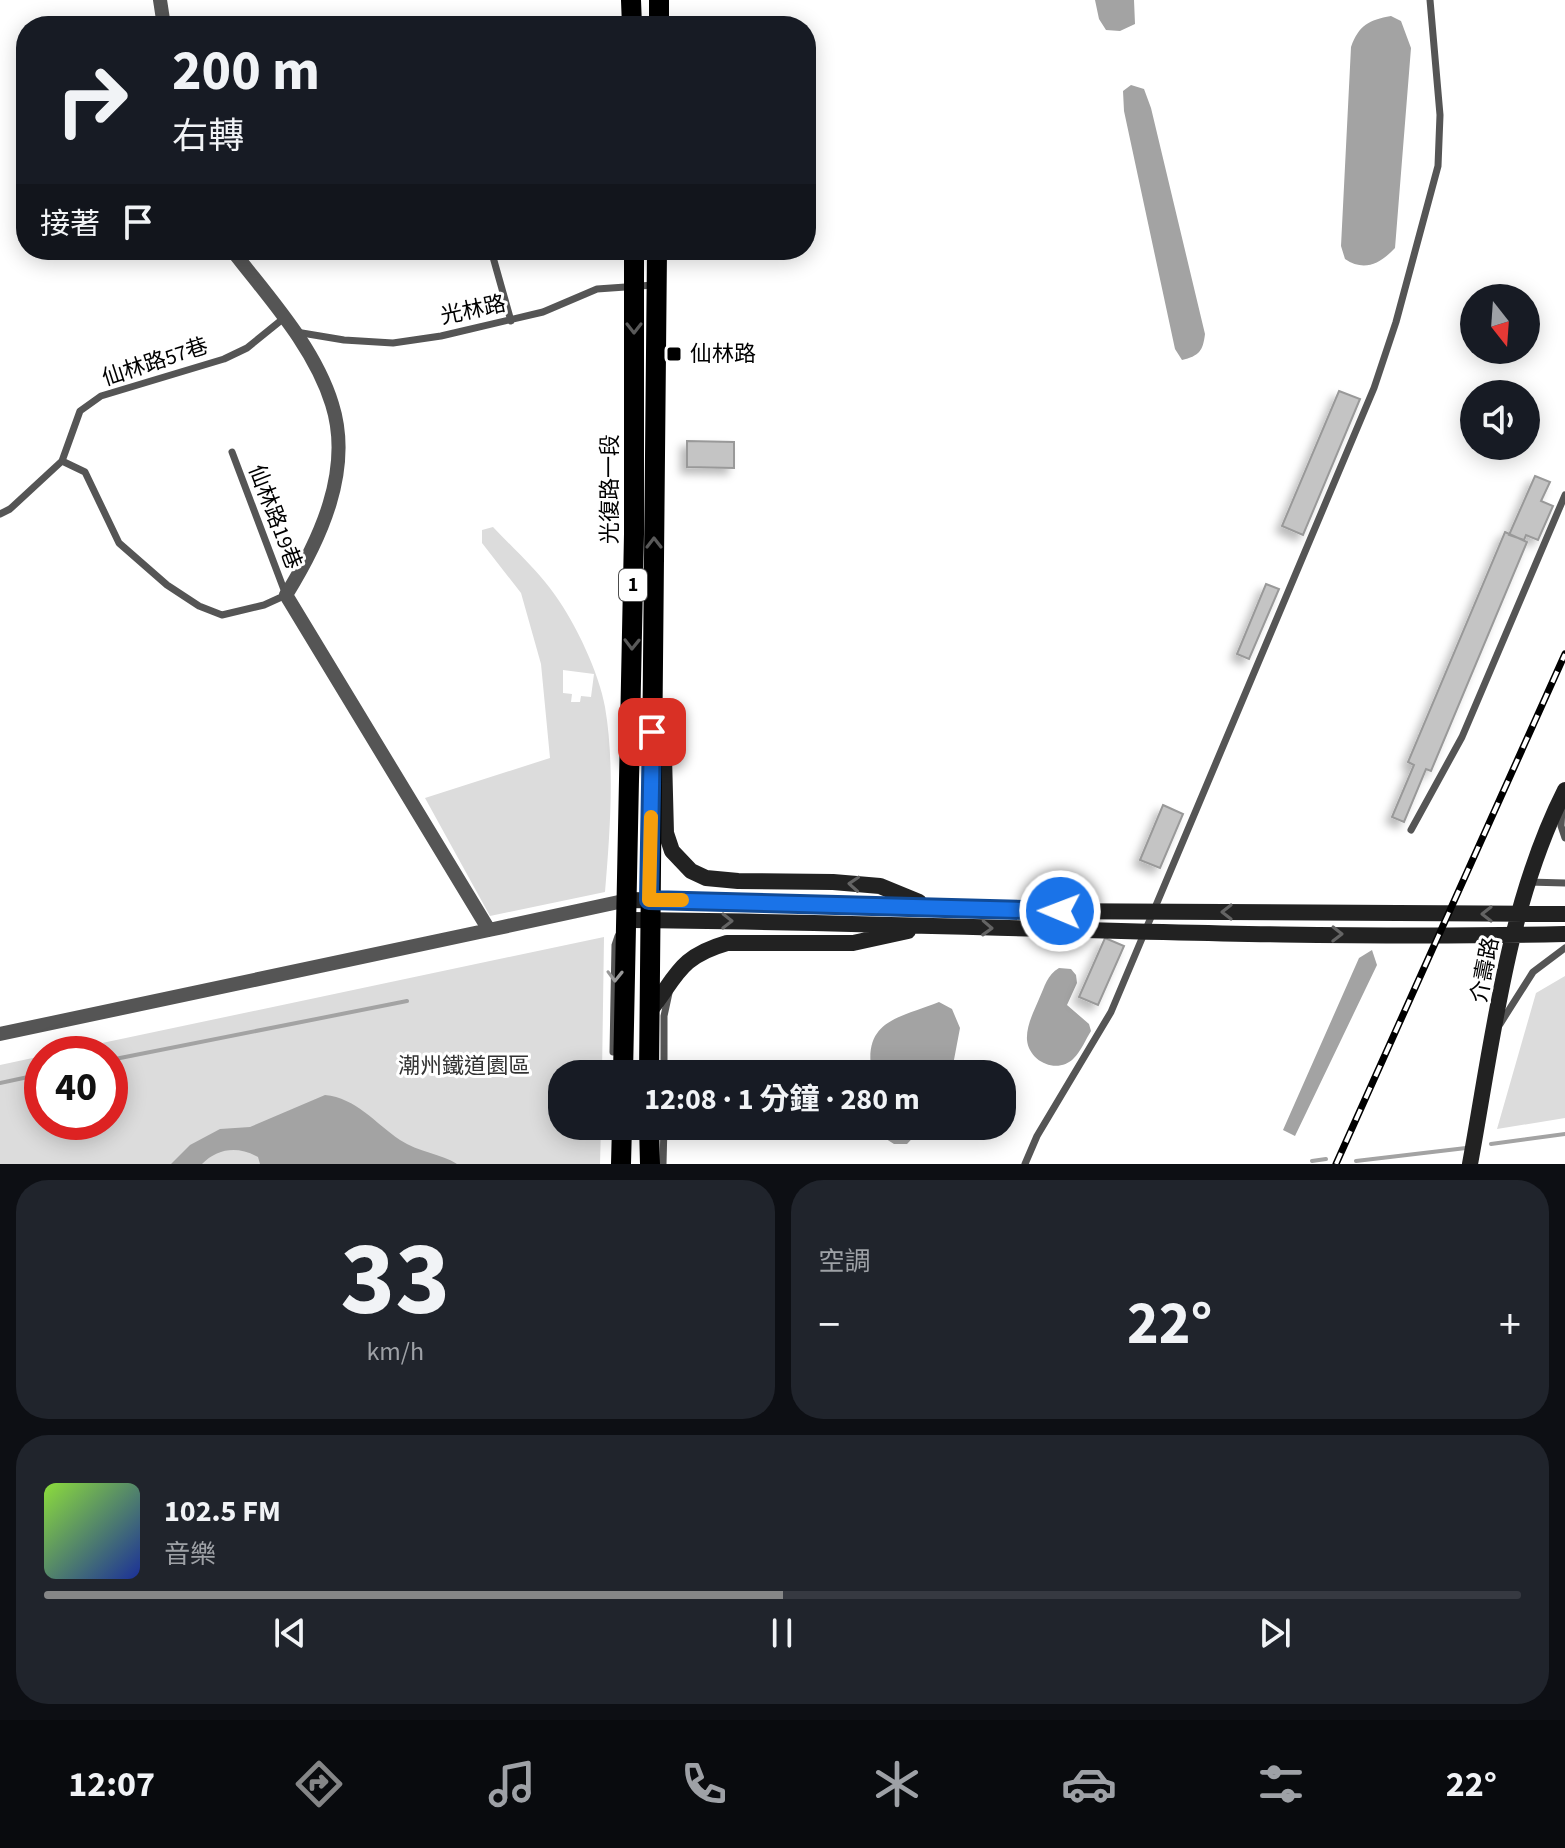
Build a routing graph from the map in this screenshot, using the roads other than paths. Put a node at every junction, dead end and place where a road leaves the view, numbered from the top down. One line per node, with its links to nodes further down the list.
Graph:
1 (1430, 0): 45 (lane)
2 (240, 260): 8 (street)
3 (494, 260): 9 (lane)
4 (634, 260): 6 (main road, 光復路一段 / 1)
5 (657, 260): 7 (main road, 光復路一段 / 1)
6 (635, 284): 7 (lane, 光林路); 9 (lane, 光林路); 23 (main road, 光復路一段 / 1, one-way to 23)
7 (657, 285): 16 (main road, 光復路一段 / 1, one-way to 7)
8 (284, 318): 10 (street); 12 (lane, 仙林路57巷)
9 (511, 321): 10 (lane, 光林路)
10 (293, 331): 15 (street)
11 (232, 452): 15 (lane, 仙林路19巷)
12 (62, 461): 14 (lane); 15 (lane)
13 (1565, 495): 18 (lane)
14 (0, 514)
15 (286, 595): 26 (street)
16 (653, 705): 22 (street, one-way to 16); 23 (main road, 1)
17 (1564, 793): 19 (lane); 20 (street, 介壽路)
18 (1411, 830)
19 (1565, 838)
20 (1528, 882): 21 (lane); 28 (street, 介壽路)
21 (1565, 883)
22 (927, 906): 23 (street); 24 (street, one-way to 22)
23 (638, 910): 25 (street, one-way to 25); 26 (street); 31 (main road); 34 (main road, one-way to 34)
24 (1565, 914)
25 (932, 926): 27 (street, one-way to 27); 30 (street)
26 (489, 930): 33 (street)
27 (1565, 937): 28 (lane)
28 (1512, 942): 32 (street, 介壽路)
29 (1565, 948): 32 (lane)
30 (672, 976): 31 (street); 36 (lane)
31 (649, 1012): 35 (main road)
32 (1495, 1033): 46 (street, 介壽路)
33 (0, 1034)
34 (619, 1060)
35 (649, 1060)
36 (664, 1060)
37 (616, 1140): 41 (lane)
38 (618, 1140): 42 (main road)
39 (649, 1140): 43 (main road)
40 (664, 1140): 44 (lane)
41 (612, 1164)
42 (621, 1164)
43 (650, 1164)
44 (663, 1164)
45 (1025, 1164)
46 (1470, 1164)

